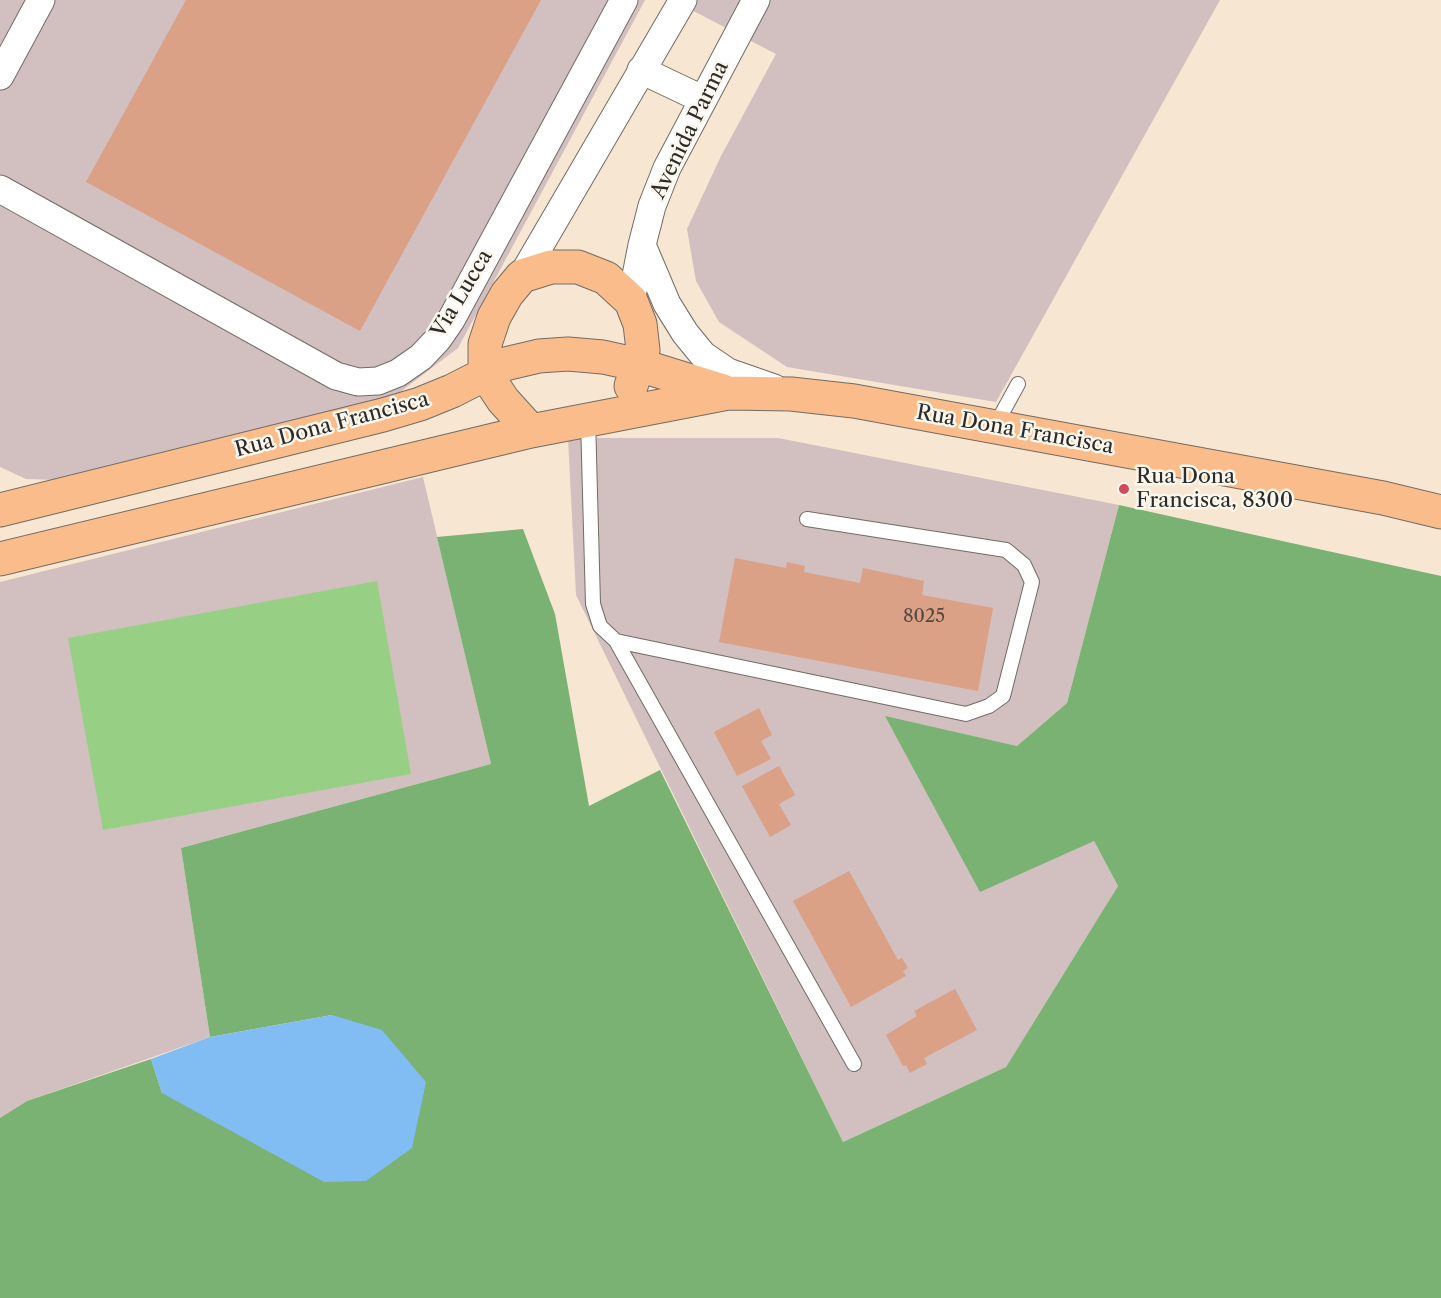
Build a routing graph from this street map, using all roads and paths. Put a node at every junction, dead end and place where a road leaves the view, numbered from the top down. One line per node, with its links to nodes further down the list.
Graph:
1 (41, 0): 6 (street)
2 (624, 0): 8 (street, Via Lucca)
3 (683, 0): 5 (street)
4 (756, 0): 7 (street, Avenida Parma)
5 (641, 70): 7 (street); 10 (street)
6 (0, 76)
7 (702, 99): 9 (street, Avenida Parma)
8 (0, 189)
9 (642, 245): 11 (street, Avenida Parma); 16 (street)
10 (522, 276): 11 (main road); 13 (main road)
11 (631, 301): 12 (main road)
12 (639, 365): 13 (main road, Rua Dona Francisca); 15 (main road, Rua Dona Francisca); 17 (main road)
13 (485, 373): 19 (main road); 20 (main road, Rua Dona Francisca)
14 (1018, 384): 18 (lane)
15 (728, 393): 16 (main road, Rua Dona Francisca); 17 (main road, Rua Dona Francisca)
16 (791, 394): 18 (main road, Rua Dona Francisca)
17 (601, 416): 19 (main road, Rua Dona Francisca); 24 (lane)
18 (995, 426): 21 (main road, Rua Dona Francisca)
19 (531, 431): 23 (main road, Rua Dona Francisca)
20 (0, 510)
21 (1441, 512)
22 (807, 519): 24 (lane)
23 (0, 559)
24 (616, 641): 25 (lane)
25 (854, 1065)

